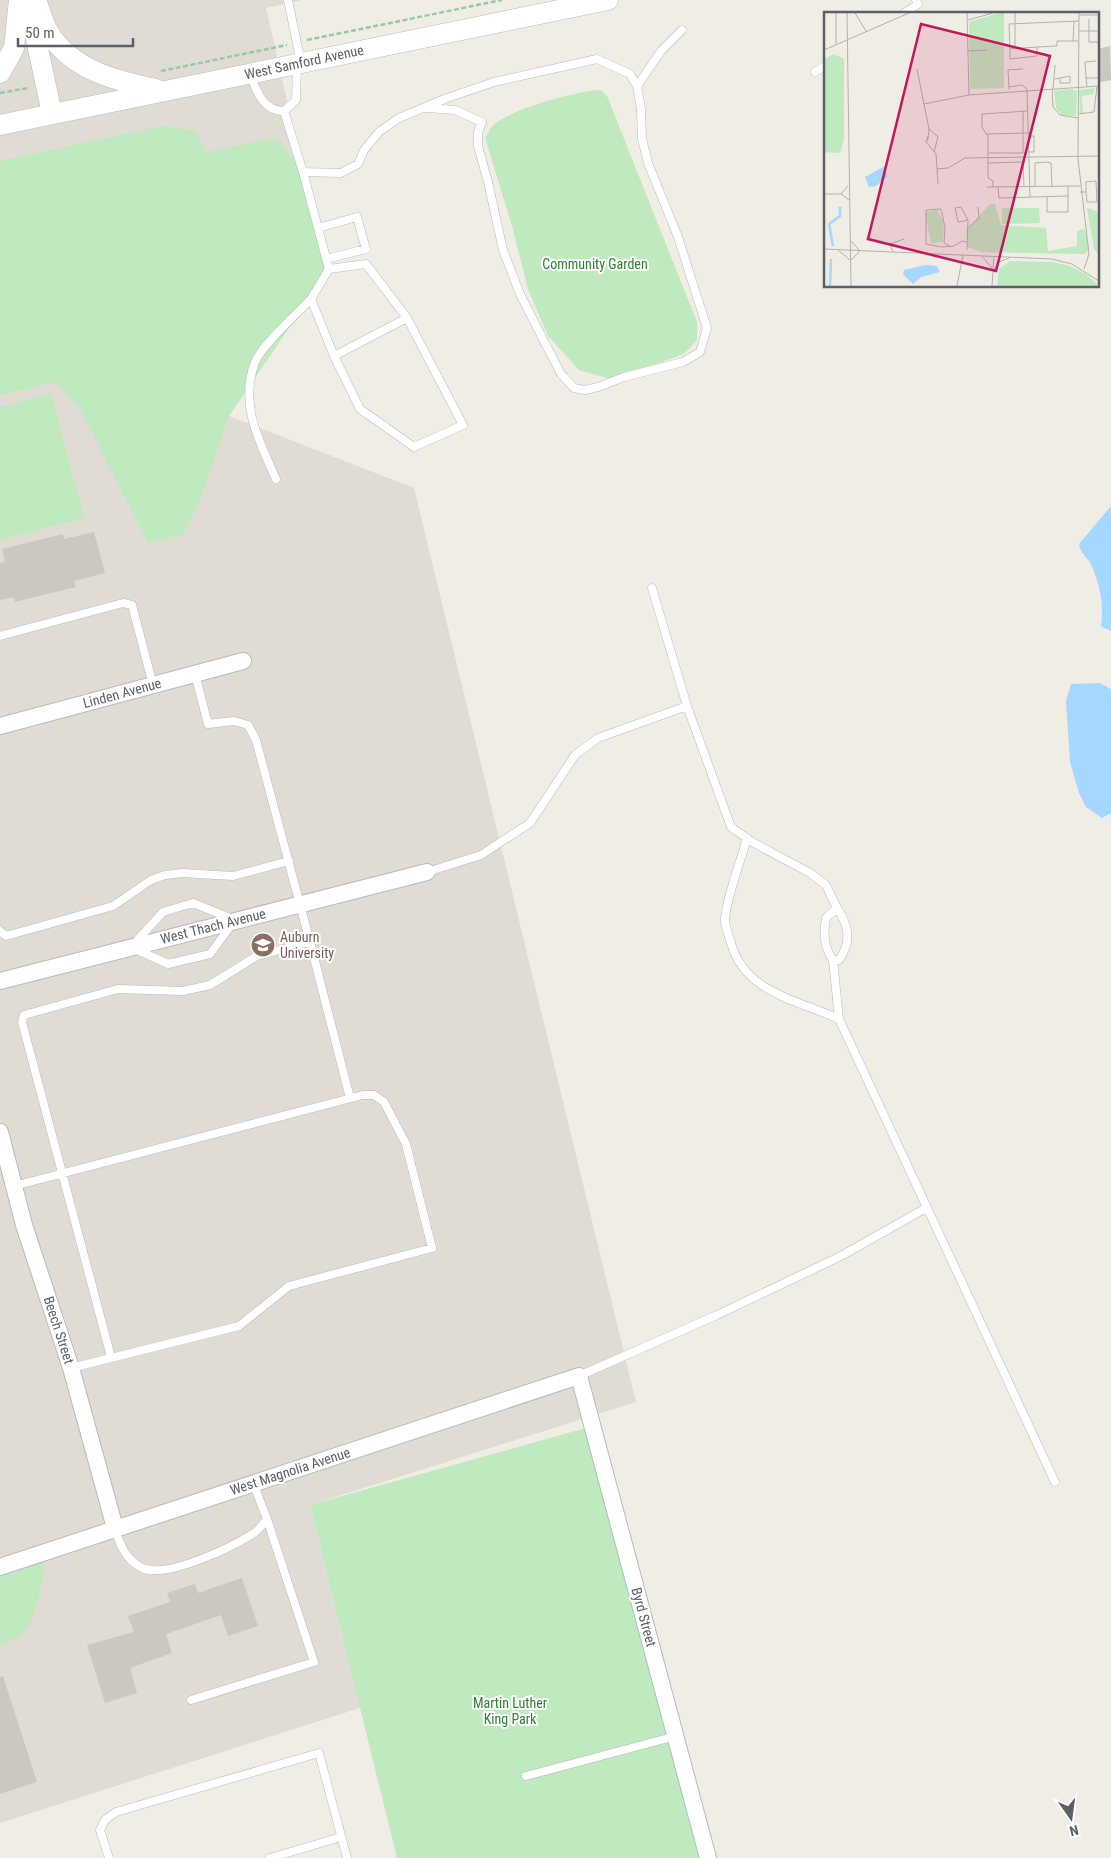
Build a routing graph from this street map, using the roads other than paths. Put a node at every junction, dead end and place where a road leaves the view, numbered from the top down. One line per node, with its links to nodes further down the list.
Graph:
1 (20, 0): 12 (street)
2 (28, 0): 18 (street)
3 (36, 0): 15 (street)
4 (288, 0): 9 (lane)
5 (608, 0): 9 (street, West Samford Avenue)
6 (916, 0): 7 (lane)
7 (906, 12)
8 (682, 30): 14 (lane)
9 (299, 63): 13 (street, West Samford Avenue); 17 (lane)
10 (824, 67): 11 (lane)
11 (815, 72)
12 (0, 73)
13 (250, 73): 15 (street, West Samford Avenue); 17 (lane)
14 (637, 86): 16 (lane); 16 (lane)
15 (166, 91): 18 (street, West Samford Avenue)
16 (427, 108): 20 (lane)
17 (284, 111): 20 (lane)
18 (52, 114): 19 (street, West Samford Avenue)
19 (0, 125)
20 (303, 172): 21 (lane)
21 (318, 228): 22 (lane); 22 (lane)
22 (326, 259): 23 (lane)
23 (329, 270): 24 (lane); 25 (lane)
24 (311, 299): 26 (lane); 27 (lane)
25 (407, 318): 26 (lane); 26 (lane)
26 (334, 356)
27 (276, 478)
28 (652, 588): 33 (lane)
29 (0, 636): 32 (lane)
30 (243, 661): 31 (street, Linden Avenue)
31 (196, 674): 32 (street, Linden Avenue); 36 (lane)
32 (153, 685): 34 (street, Linden Avenue)
33 (687, 706): 35 (lane); 37 (lane)
34 (0, 726)
35 (747, 838): 39 (lane); 46 (lane)
36 (289, 861): 38 (lane); 41 (lane)
37 (427, 872): 38 (street, West Thach Avenue)
38 (301, 904): 40 (street, West Thach Avenue); 42 (lane)
39 (837, 908): 44 (lane); 44 (lane)
40 (235, 920): 43 (street, West Thach Avenue); 43 (lane); 43 (lane)
41 (0, 931)
42 (310, 942): 47 (lane); 50 (lane)
43 (130, 947): 45 (street, West Thach Avenue)
44 (833, 960): 46 (lane)
45 (0, 981)
46 (839, 1019): 52 (lane)
47 (350, 1098): 50 (lane); 53 (lane)
48 (0, 1132): 49 (street, Beech Street)
49 (4, 1166): 51 (street, Beech Street)
50 (63, 1173): 51 (lane); 53 (lane)
51 (14, 1186): 54 (street, Beech Street)
52 (926, 1208): 55 (lane); 56 (lane)
53 (111, 1357): 54 (lane)
54 (71, 1368): 59 (street, Beech Street)
55 (579, 1376): 57 (street, West Magnolia Avenue); 62 (street, Byrd Street)
56 (1055, 1482)
57 (253, 1483): 58 (lane); 59 (street, West Magnolia Avenue)
58 (267, 1519): 59 (lane); 61 (lane)
59 (115, 1528): 60 (street, West Magnolia Avenue)
60 (0, 1567)
61 (191, 1700)
62 (676, 1736): 63 (lane); 70 (street, Byrd Street)
63 (526, 1776)
64 (341, 1837): 65 (lane); 66 (lane); 69 (lane)
65 (300, 1849): 67 (lane); 68 (lane)
66 (108, 1858)
67 (270, 1858)
68 (302, 1858)
69 (347, 1858)
70 (708, 1858)

